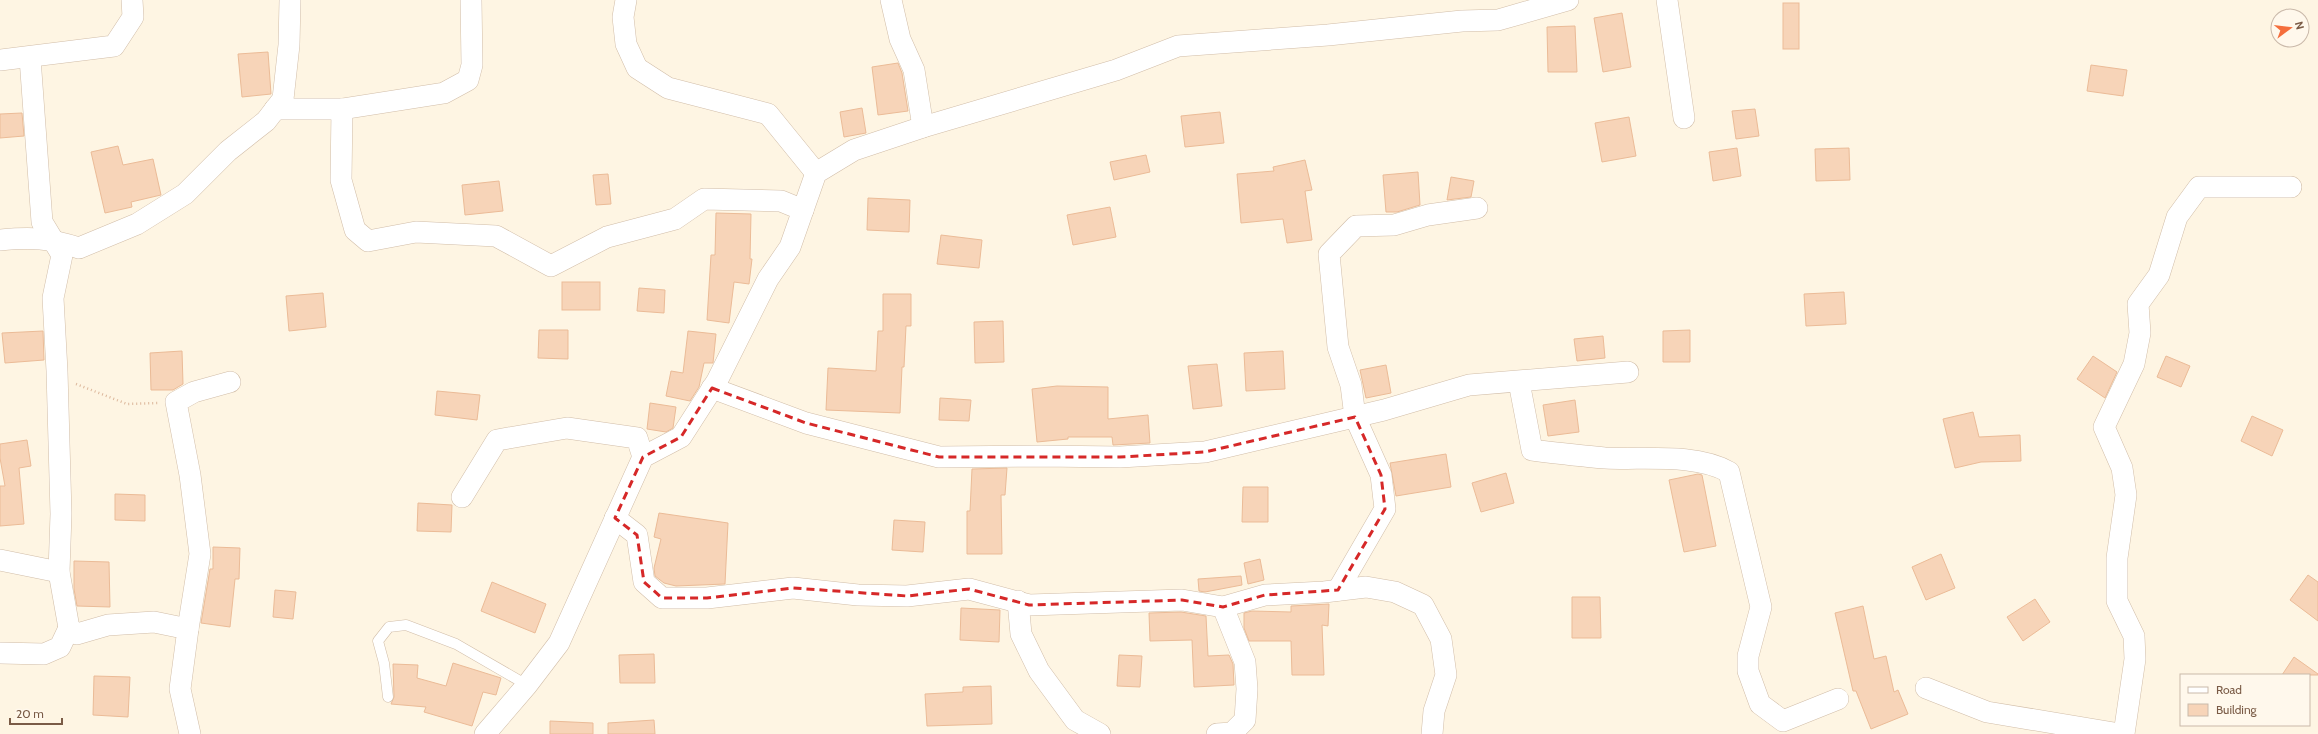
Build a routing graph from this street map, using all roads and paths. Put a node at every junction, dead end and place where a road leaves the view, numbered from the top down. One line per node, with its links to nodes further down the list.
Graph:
1 (132, 0): 8 (street)
2 (290, 0): 10 (street)
3 (471, 0): 11 (street)
4 (626, 0): 14 (street)
5 (891, 0): 13 (street)
6 (1568, 0): 13 (street)
7 (1668, 0): 12 (street)
8 (30, 58): 9 (street); 18 (street)
9 (0, 60)
10 (275, 109): 11 (street); 18 (street)
11 (342, 110): 17 (street)
12 (1684, 118)
13 (923, 127): 14 (street)
14 (816, 173): 17 (street)
15 (2290, 187): 48 (street)
16 (1477, 208): 26 (street)
17 (804, 210): 24 (street)
18 (53, 239): 19 (street); 20 (street)
19 (0, 240)
20 (57, 371): 25 (path); 31 (street)
21 (1628, 372): 23 (street)
22 (230, 382): 25 (street)
23 (1519, 382): 26 (street); 41 (street)
24 (712, 388): 26 (street); 27 (street)
25 (176, 402): 36 (street)
26 (1355, 416): 32 (street)
27 (643, 457): 28 (street); 29 (street)
28 (462, 497)
29 (615, 518): 33 (street); 38 (street)
30 (0, 560): 31 (street)
31 (59, 572): 35 (street)
32 (1338, 590): 34 (street); 46 (street)
33 (1018, 601): 34 (street); 44 (street)
34 (1223, 607): 45 (street)
35 (70, 628): 36 (street); 37 (street)
36 (188, 629): 42 (street)
37 (0, 653)
38 (527, 685): 40 (lane); 43 (street)
39 (1926, 688): 47 (street)
40 (388, 697)
41 (1838, 699)
42 (190, 734)
43 (485, 734)
44 (1100, 734)
45 (1228, 734)
46 (1432, 734)
47 (2120, 734)
48 (2124, 734)

